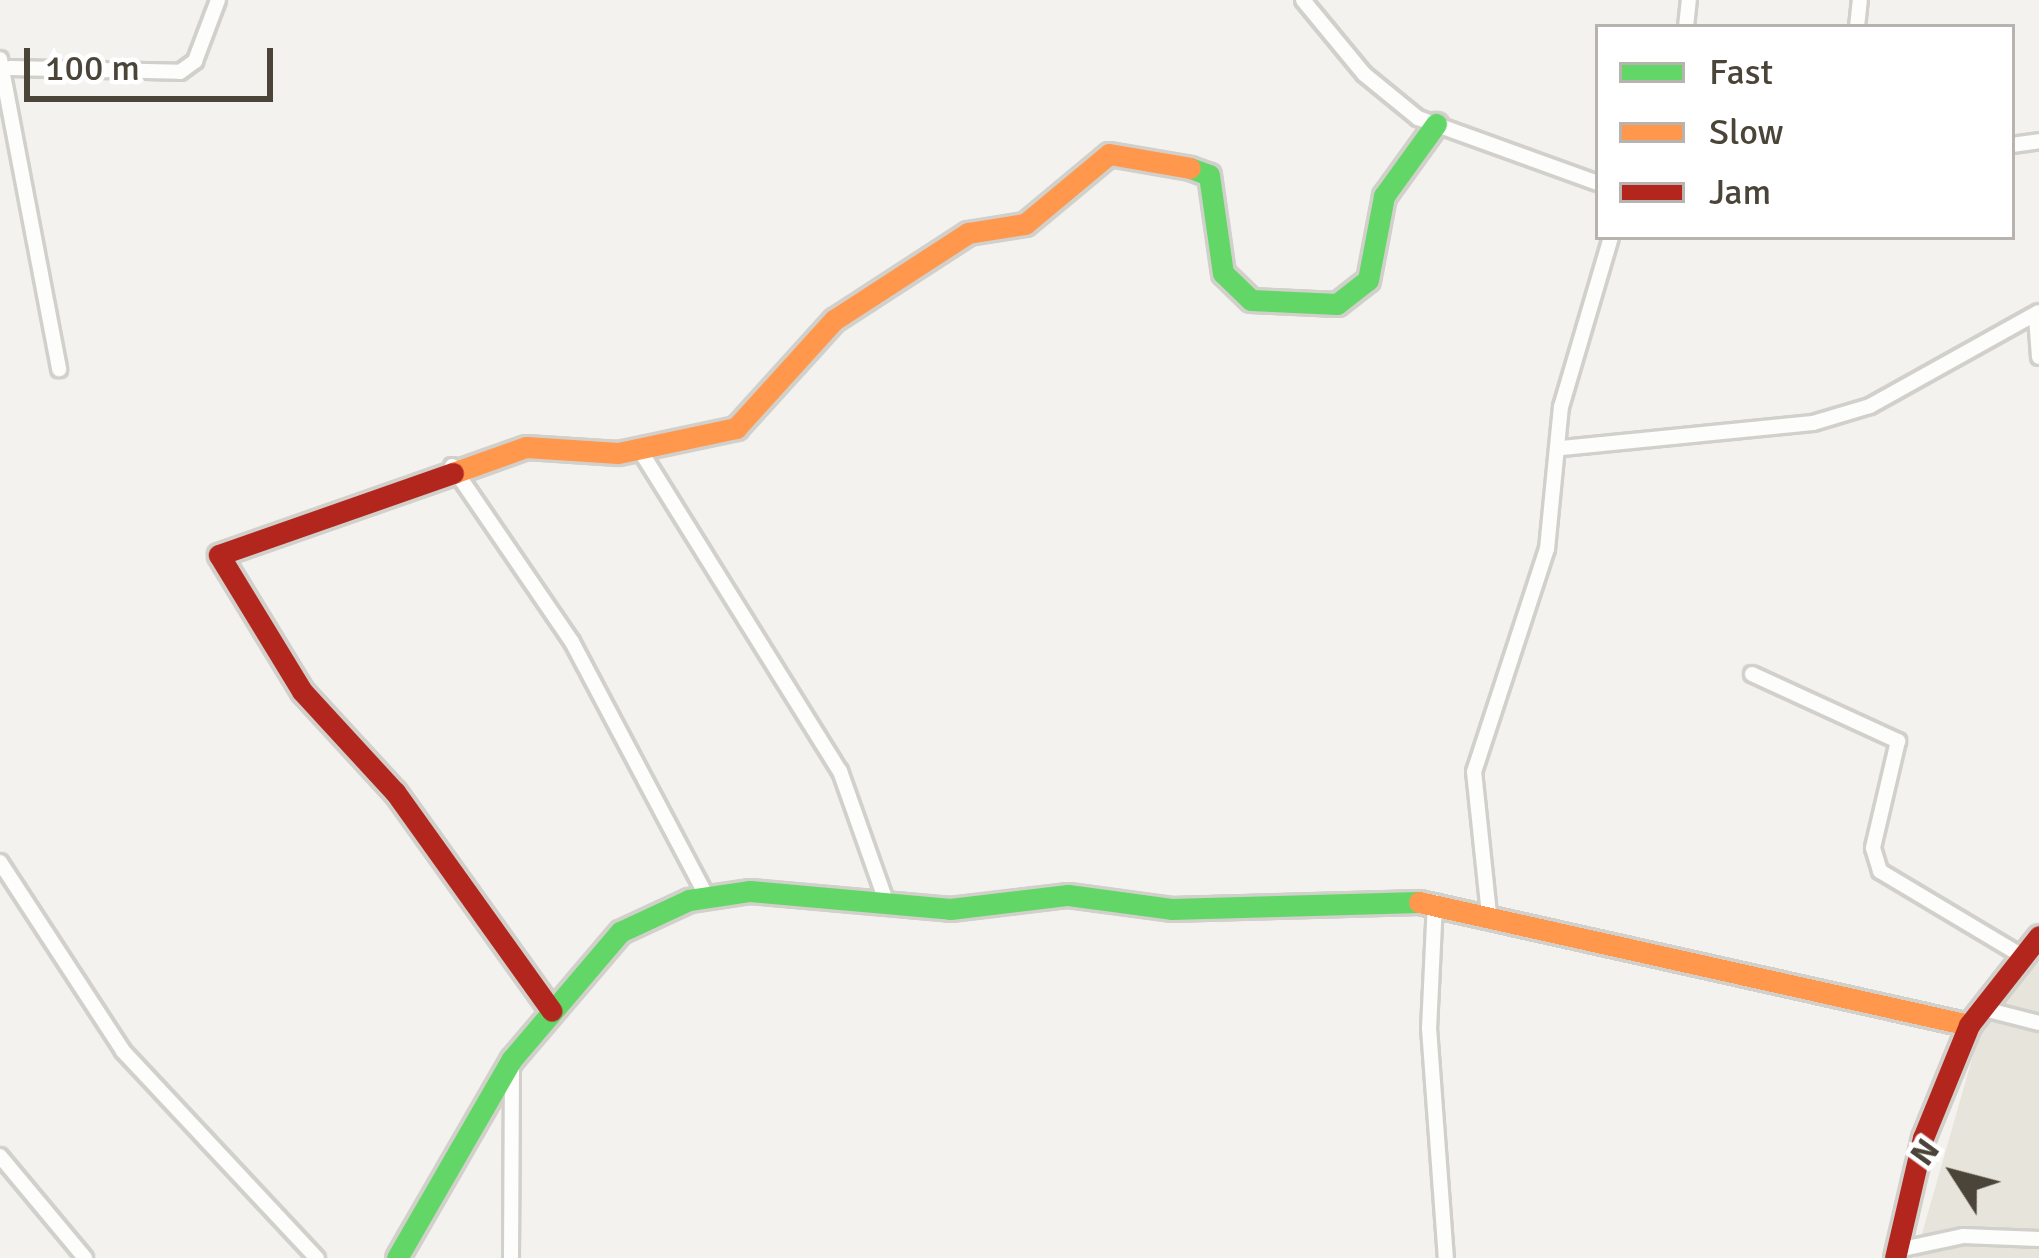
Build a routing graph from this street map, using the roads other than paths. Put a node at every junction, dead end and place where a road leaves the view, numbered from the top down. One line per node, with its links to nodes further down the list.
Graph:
1 (218, 0): 3 (street)
2 (1303, 0): 4 (street)
3 (5, 64): 9 (street)
4 (1436, 124): 5 (street); 10 (street)
5 (1595, 182)
6 (1610, 240): 11 (street)
7 (2037, 314): 8 (street); 11 (street)
8 (2039, 357)
9 (59, 369)
10 (638, 446): 12 (street); 16 (street)
11 (1562, 448): 18 (street)
12 (452, 466): 15 (street); 21 (street)
13 (1752, 674): 20 (street)
14 (0, 862): 29 (street)
15 (707, 897): 16 (street); 21 (street)
16 (885, 898): 17 (street)
17 (1435, 902): 18 (street); 32 (street)
18 (1489, 914): 22 (street)
19 (2039, 936): 20 (street)
20 (2022, 956): 22 (street)
21 (551, 1011): 24 (street)
22 (1975, 1016): 23 (street); 27 (street)
23 (2039, 1023)
24 (512, 1059): 30 (street); 31 (street)
25 (0, 1156): 28 (street)
26 (2039, 1239): 27 (street)
27 (1896, 1254)
28 (85, 1258)
29 (317, 1258)
30 (397, 1258)
31 (512, 1258)
32 (1446, 1258)

